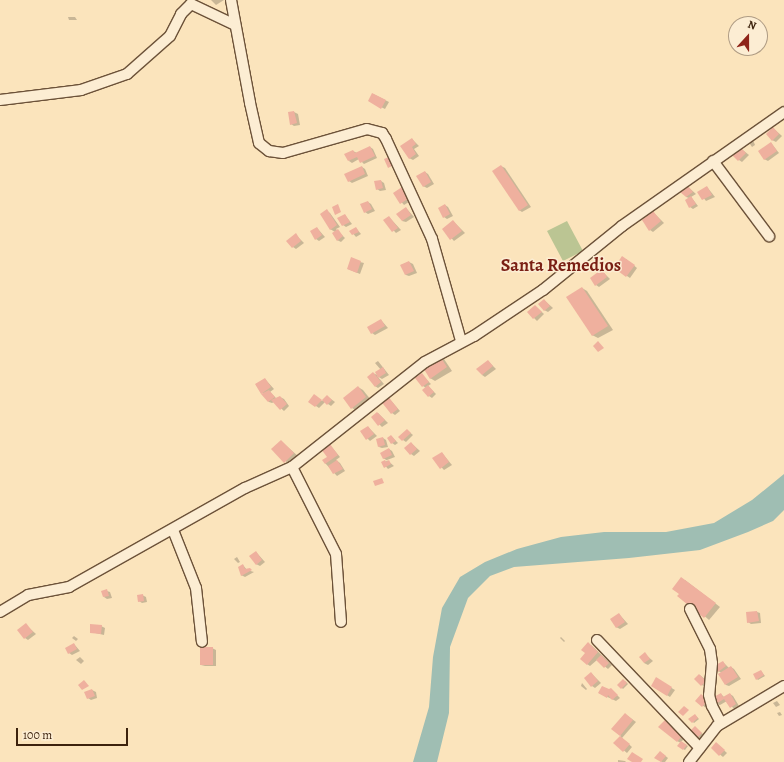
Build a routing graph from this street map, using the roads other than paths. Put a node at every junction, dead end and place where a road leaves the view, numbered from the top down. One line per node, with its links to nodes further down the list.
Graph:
1 (231, 0): 2 (street)
2 (235, 25): 3 (street); 7 (street)
3 (0, 100)
4 (784, 112): 5 (street)
5 (713, 161): 6 (street); 7 (street)
6 (769, 236)
7 (461, 341): 8 (street)
8 (292, 467): 9 (street); 12 (street)
9 (173, 530): 11 (street); 14 (street)
10 (690, 609): 16 (street)
11 (0, 612)
12 (342, 622)
13 (597, 640): 17 (street)
14 (202, 642)
15 (784, 686): 16 (street)
16 (721, 723): 17 (street)
17 (700, 748): 18 (street)
18 (689, 762)

